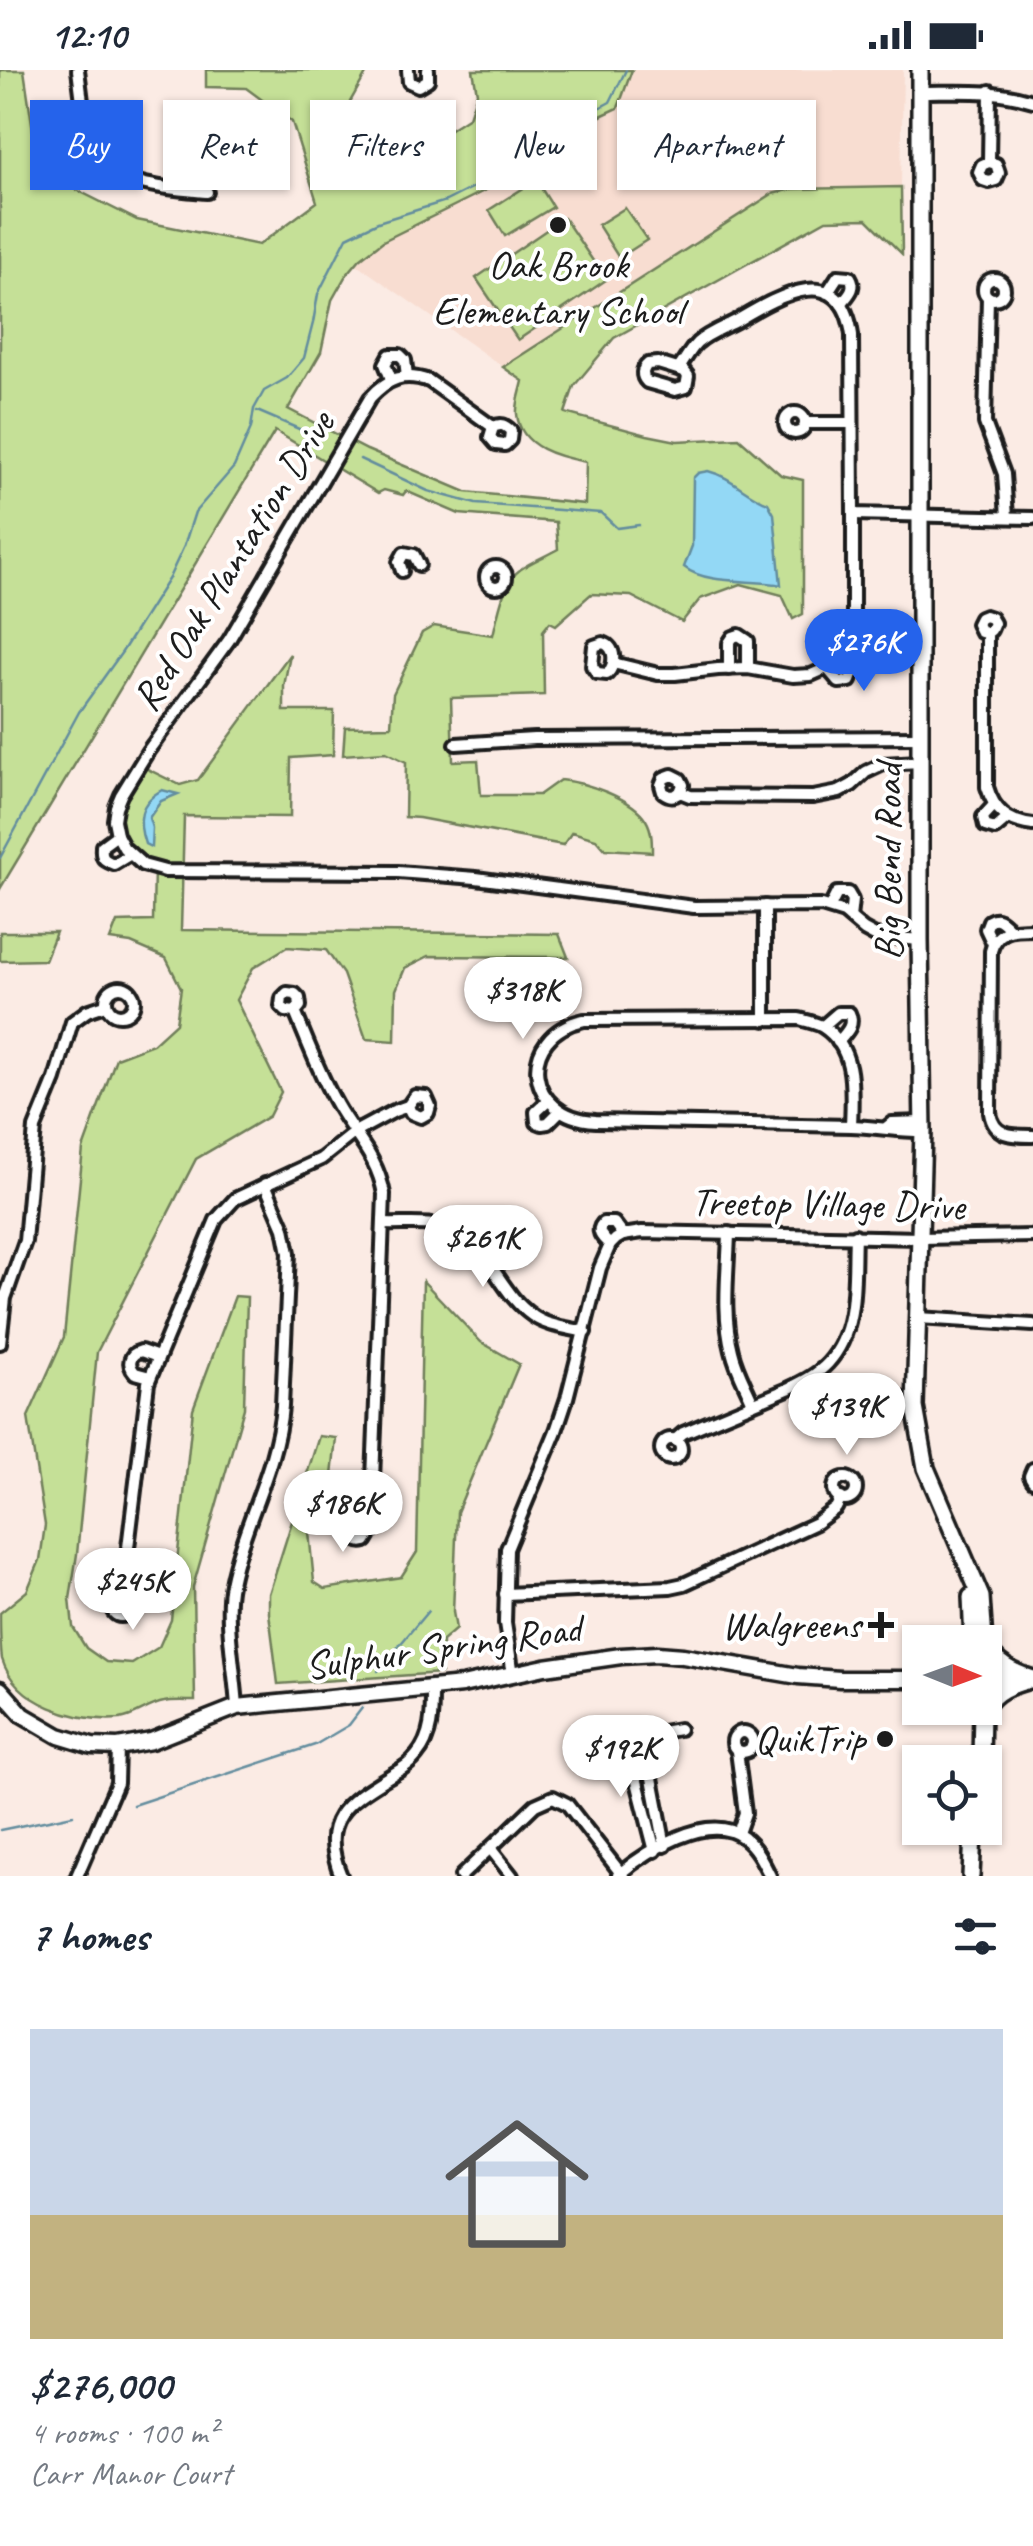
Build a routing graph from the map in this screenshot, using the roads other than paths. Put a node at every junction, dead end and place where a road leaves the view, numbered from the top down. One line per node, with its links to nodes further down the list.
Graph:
1 (78, 70): 9 (street)
2 (408, 70): 3 (street)
3 (428, 70)
4 (920, 70): 6 (main road, Big Bend Road)
5 (990, 91): 6 (street); 7 (street); 8 (street)
6 (920, 92): 20 (main road, Big Bend Road)
7 (1033, 100)
8 (990, 162)
9 (207, 192)
10 (827, 293): 12 (street); 12 (street); 13 (street)
11 (988, 297): 21 (street)
12 (842, 304): 17 (street)
13 (679, 368)
14 (407, 376): 15 (street); 15 (street, Red Oak Plantation Drive); 18 (street, Red Oak Plantation Drive)
15 (391, 379): 38 (street, Red Oak Plantation Drive)
16 (805, 423): 17 (street)
17 (852, 423): 19 (street)
18 (493, 427)
19 (853, 514): 20 (street); 26 (street)
20 (920, 515): 21 (street); 31 (main road, Big Bend Road)
21 (1007, 517): 22 (street)
22 (1033, 518)
23 (419, 565): 24 (street)
24 (402, 571)
25 (986, 632): 35 (street)
26 (841, 655): 30 (street); 30 (street)
27 (613, 663): 28 (street)
28 (728, 668): 29 (street); 29 (street)
29 (748, 668): 30 (street)
30 (827, 668)
31 (920, 737): 32 (street); 33 (main road, Big Bend Road)
32 (456, 744)
33 (920, 762): 34 (street); 45 (main road, Big Bend Road)
34 (680, 792)
35 (994, 805): 36 (street); 36 (street)
36 (1008, 818): 37 (street)
37 (1033, 825)
38 (117, 835): 39 (street); 39 (street, Red Oak Plantation Drive)
39 (129, 855): 40 (street, Red Oak Plantation Drive)
40 (765, 906): 41 (street, Red Oak Plantation Drive); 49 (street)
41 (830, 907): 42 (street, Red Oak Plantation Drive); 42 (street, Red Oak Plantation Drive)
42 (850, 918): 45 (street, Red Oak Plantation Drive)
43 (1010, 929): 44 (street); 46 (street); 46 (street)
44 (1033, 930)
45 (920, 940): 56 (main road, Big Bend Road)
46 (993, 944): 58 (street)
47 (105, 1005): 70 (street)
48 (295, 1012): 57 (street)
49 (765, 1020): 50 (street); 52 (street)
50 (823, 1026): 51 (street); 51 (street)
51 (838, 1042): 55 (street)
52 (548, 1100): 54 (street); 54 (street)
53 (408, 1106): 57 (street)
54 (560, 1112): 55 (street)
55 (851, 1126): 56 (street)
56 (923, 1127): 65 (main road, Big Bend Road)
57 (355, 1132): 59 (street); 60 (street)
58 (1033, 1136)
59 (264, 1184): 71 (street); 92 (street)
60 (382, 1224): 69 (street); 78 (street)
61 (729, 1232): 62 (street, Treetop Village Drive); 63 (street, Treetop Village Drive); 73 (street)
62 (623, 1235): 66 (street); 66 (street, Treetop Village Drive)
63 (856, 1235): 65 (street, Treetop Village Drive); 73 (street)
64 (1033, 1236): 65 (street, Treetop Village Drive)
65 (920, 1238): 67 (main road, Big Bend Road)
66 (610, 1245): 69 (street, Treetop Village Drive)
67 (918, 1318): 68 (street); 79 (main road, Big Bend Road)
68 (1033, 1326)
69 (585, 1332): 80 (street, Treetop Village Drive)
70 (0, 1343)
71 (158, 1357): 72 (street); 72 (street)
72 (150, 1377): 81 (street)
73 (752, 1403): 74 (street)
74 (675, 1440)
75 (1033, 1468): 76 (street)
76 (1033, 1481)
77 (841, 1498): 80 (street)
78 (368, 1523)
79 (974, 1583): 82 (main road, Big Bend Road); 83 (main road, Big Bend Road)
80 (505, 1594): 85 (street, Treetop Village Drive)
81 (122, 1597)
82 (972, 1625)
83 (983, 1625)
84 (1002, 1665): 88 (main road)
85 (514, 1675): 86 (street, Sulphur Spring Road); 89 (street, Sulphur Spring Road)
86 (902, 1679)
87 (1002, 1679): 88 (street)
88 (1033, 1679): 91 (main road)
89 (432, 1688): 92 (street, Sulphur Spring Road); 105 (street)
90 (0, 1689): 97 (street, Sulphur Spring Road)
91 (1002, 1689)
92 (238, 1707): 97 (street, Sulphur Spring Road)
93 (679, 1729): 94 (street)
94 (644, 1736): 95 (street); 102 (street)
95 (626, 1738): 96 (street); 102 (street)
96 (590, 1745)
97 (118, 1747): 104 (street)
98 (737, 1751): 99 (street)
99 (738, 1834): 102 (street); 108 (street)
100 (972, 1845): 109 (main road)
101 (490, 1848): 103 (street); 106 (street); 107 (street)
102 (660, 1848): 103 (street)
103 (620, 1875)
104 (78, 1876)
105 (340, 1876)
106 (461, 1876)
107 (512, 1876)
108 (770, 1876)
109 (971, 1876)

